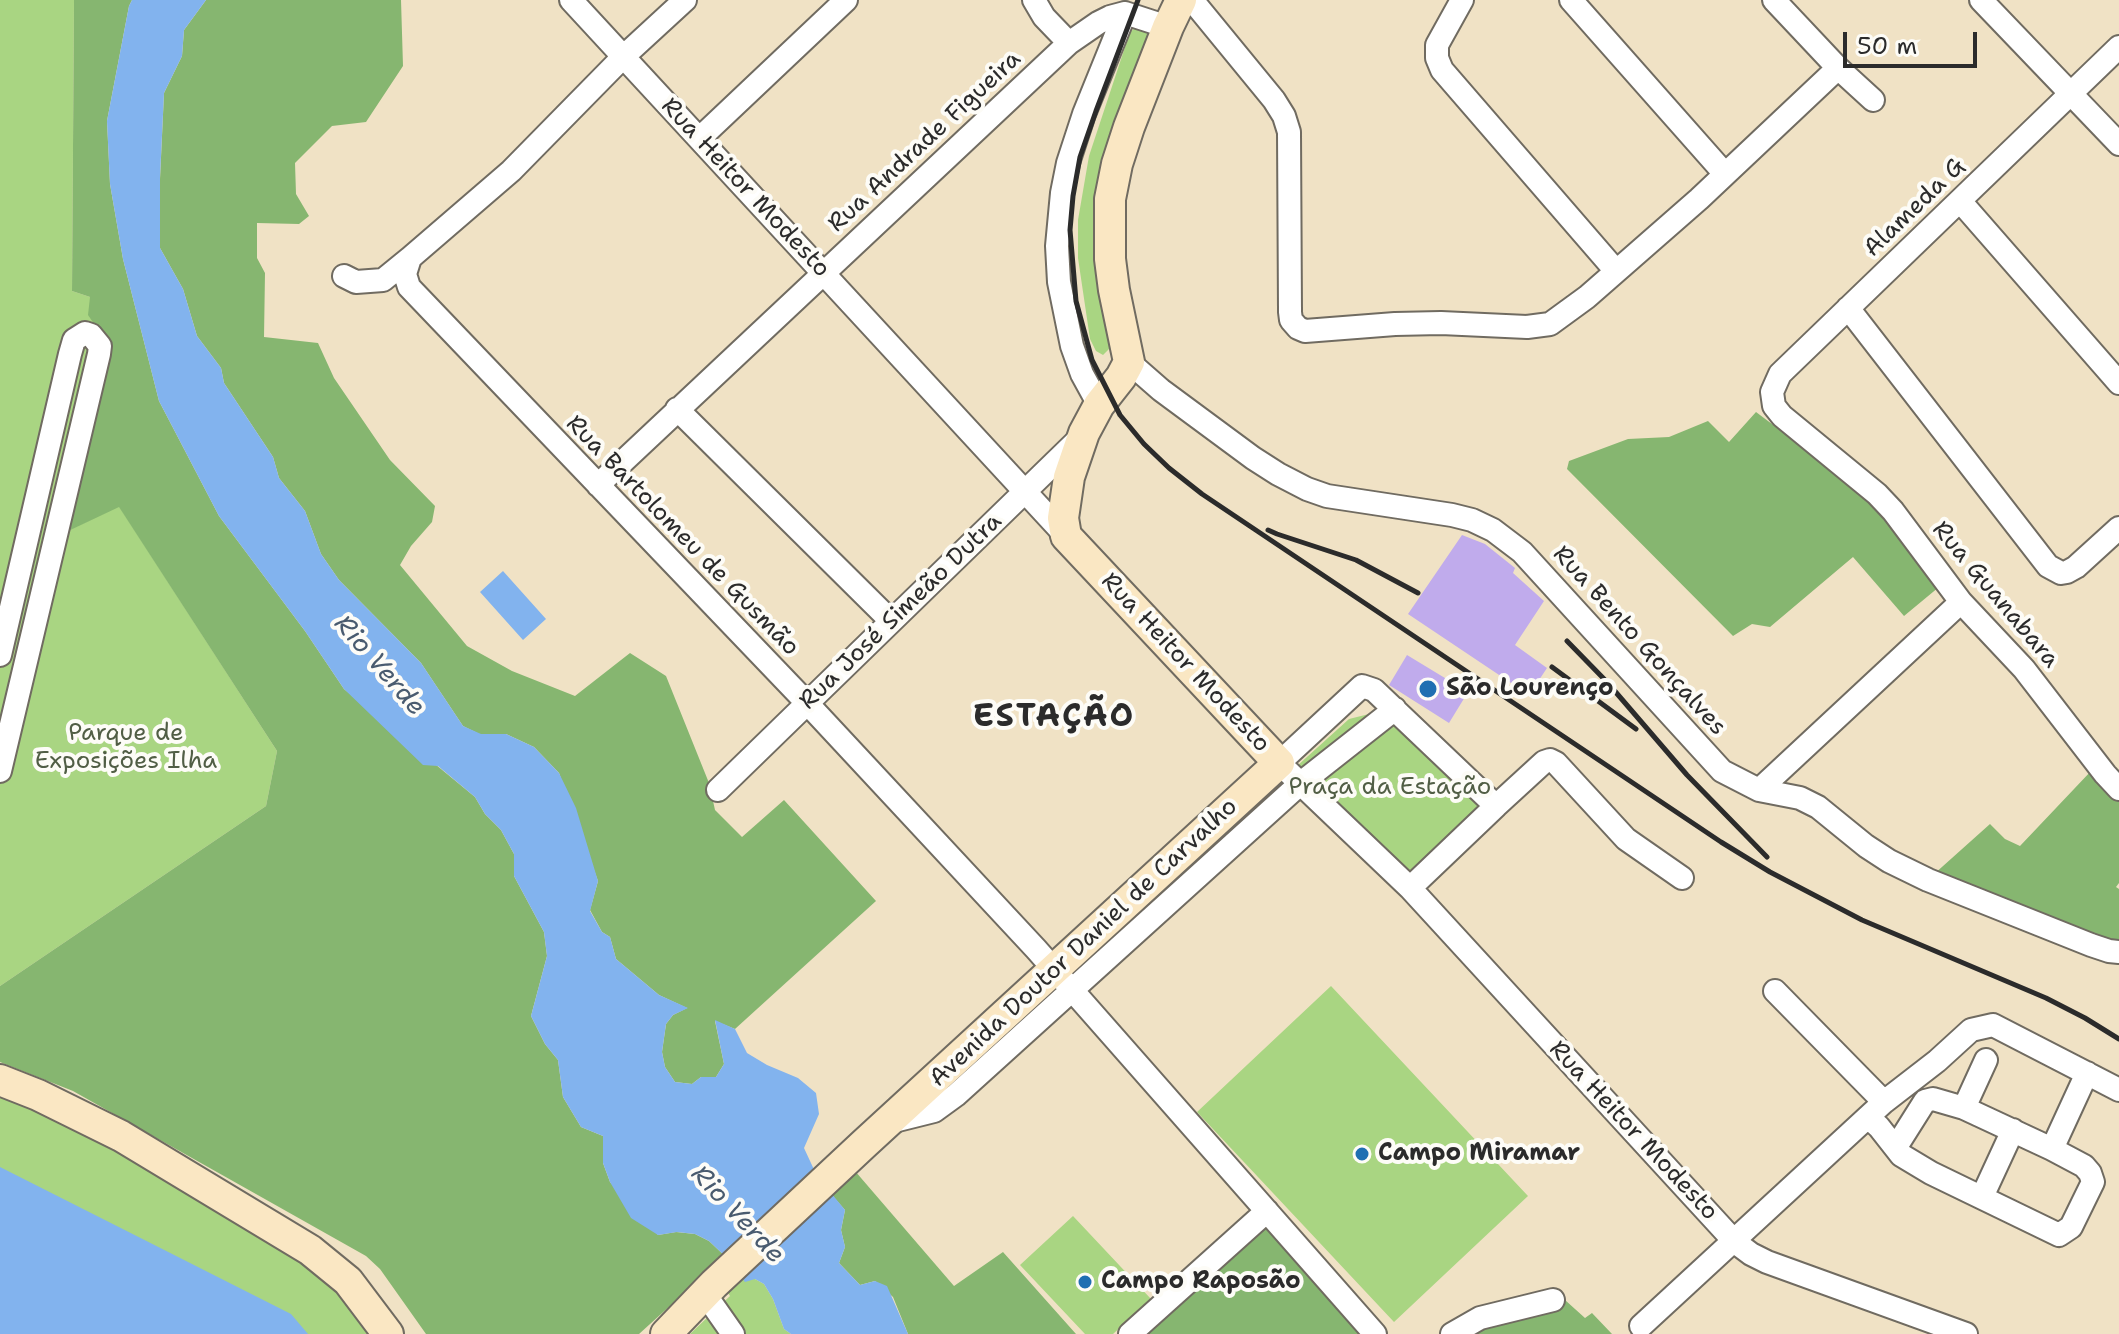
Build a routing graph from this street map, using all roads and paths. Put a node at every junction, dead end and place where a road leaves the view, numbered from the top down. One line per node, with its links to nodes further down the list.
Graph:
1 (571, 0): 15 (street, Rua Heitor Modesto)
2 (685, 0): 15 (street)
3 (846, 0): 19 (street)
4 (1034, 0): 13 (street)
5 (1181, 0): 12 (main road)
6 (1192, 0): 24 (street)
7 (1462, 0): 24 (street)
8 (1571, 0): 21 (street)
9 (1774, 0): 16 (street)
10 (1981, 0): 17 (street)
11 (1125, 13): 12 (street); 13 (street, Rua Andrade Figueira); 30 (street)
12 (1168, 27): 28 (main road)
13 (1069, 43): 25 (street, Rua Andrade Figueira)
14 (2119, 47): 17 (street, Alameda G)
15 (623, 57): 19 (street, Rua Heitor Modesto); 23 (street)
16 (1838, 68): 18 (street); 21 (street)
17 (2069, 93): 20 (street); 22 (street, Alameda G)
18 (1873, 100)
19 (700, 138): 25 (street, Rua Heitor Modesto)
20 (2119, 144)
21 (1725, 174): 24 (street)
22 (1960, 201): 27 (street, Alameda G); 29 (street)
23 (410, 258): 26 (street); 34 (street, Rua Bartolomeu de Gusmão)
24 (1616, 271)
25 (824, 273): 31 (street, Rua Andrade Figueira); 35 (street, Rua Heitor Modesto)
26 (344, 276)
27 (1848, 308): 32 (street, Alameda G); 36 (street)
28 (1129, 362): 30 (main road, Rua José Simeão Dutra); 49 (street, Rua Bento Gonçalves)
29 (2119, 383)
30 (1099, 405): 33 (main road, Rua José Simeão Dutra)
31 (677, 409): 34 (street, Rua Andrade Figueira); 40 (street)
32 (1782, 416): 39 (street, Rua Guanabara)
33 (1084, 433): 35 (street, Rua José Simeão Dutra); 37 (main road, Rua José Simeão Dutra)
34 (598, 485): 43 (street, Rua Bartolomeu de Gusmão)
35 (1025, 491): 37 (street, Rua Heitor Modesto); 40 (street, Rua José Simeão Dutra)
36 (2119, 528)
37 (1066, 536): 46 (main road, Rua Heitor Modesto)
38 (6, 602): 41 (street); 41 (street); 42 (street)
39 (1961, 602): 47 (street, Rua Guanabara); 49 (street)
40 (891, 621): 43 (street, Rua José Simeão Dutra)
41 (32, 633): 45 (street)
42 (0, 655)
43 (807, 703): 48 (street, Rua José Simeão Dutra); 54 (street, Rua Bartolomeu de Gusmão)
44 (1395, 709): 46 (street); 46 (street); 50 (street)
45 (0, 771)
46 (1290, 773): 52 (street, Rua Heitor Modesto); 54 (main road, Avenida Doutor Daniel de Carvalho)
47 (2119, 789)
48 (718, 790)
49 (1759, 790): 53 (street, Rua Bento Gonçalves)
50 (1496, 806): 51 (street); 52 (street)
51 (1682, 878)
52 (1410, 888): 67 (street, Rua Heitor Modesto)
53 (2119, 952)
54 (1064, 980): 66 (street, Rua Bartolomeu de Gusmão); 68 (main road, Avenida Doutor Daniel de Carvalho)
55 (1775, 991): 61 (street)
56 (1986, 1060): 60 (street)
57 (2087, 1073): 59 (street); 61 (street); 64 (street)
58 (0, 1080): 71 (main road)
59 (2119, 1090)
60 (1964, 1108): 62 (street); 63 (street)
61 (1876, 1109): 63 (street); 67 (street)
62 (2013, 1130): 64 (street); 65 (street)
63 (1896, 1147): 65 (street)
64 (2052, 1149): 65 (street)
65 (1982, 1197)
66 (1267, 1211): 74 (street); 75 (street, Rua Bartolomeu de Gusmão)
67 (1735, 1242): 70 (street); 77 (street, Rua Heitor Modesto)
68 (710, 1289): 72 (main road, Avenida Doutor Daniel de Carvalho); 73 (street)
69 (1553, 1300): 76 (street)
70 (1641, 1326)
71 (388, 1334)
72 (666, 1334)
73 (733, 1334)
74 (1130, 1334)
75 (1375, 1334)
76 (1452, 1334)
77 (1966, 1334)

